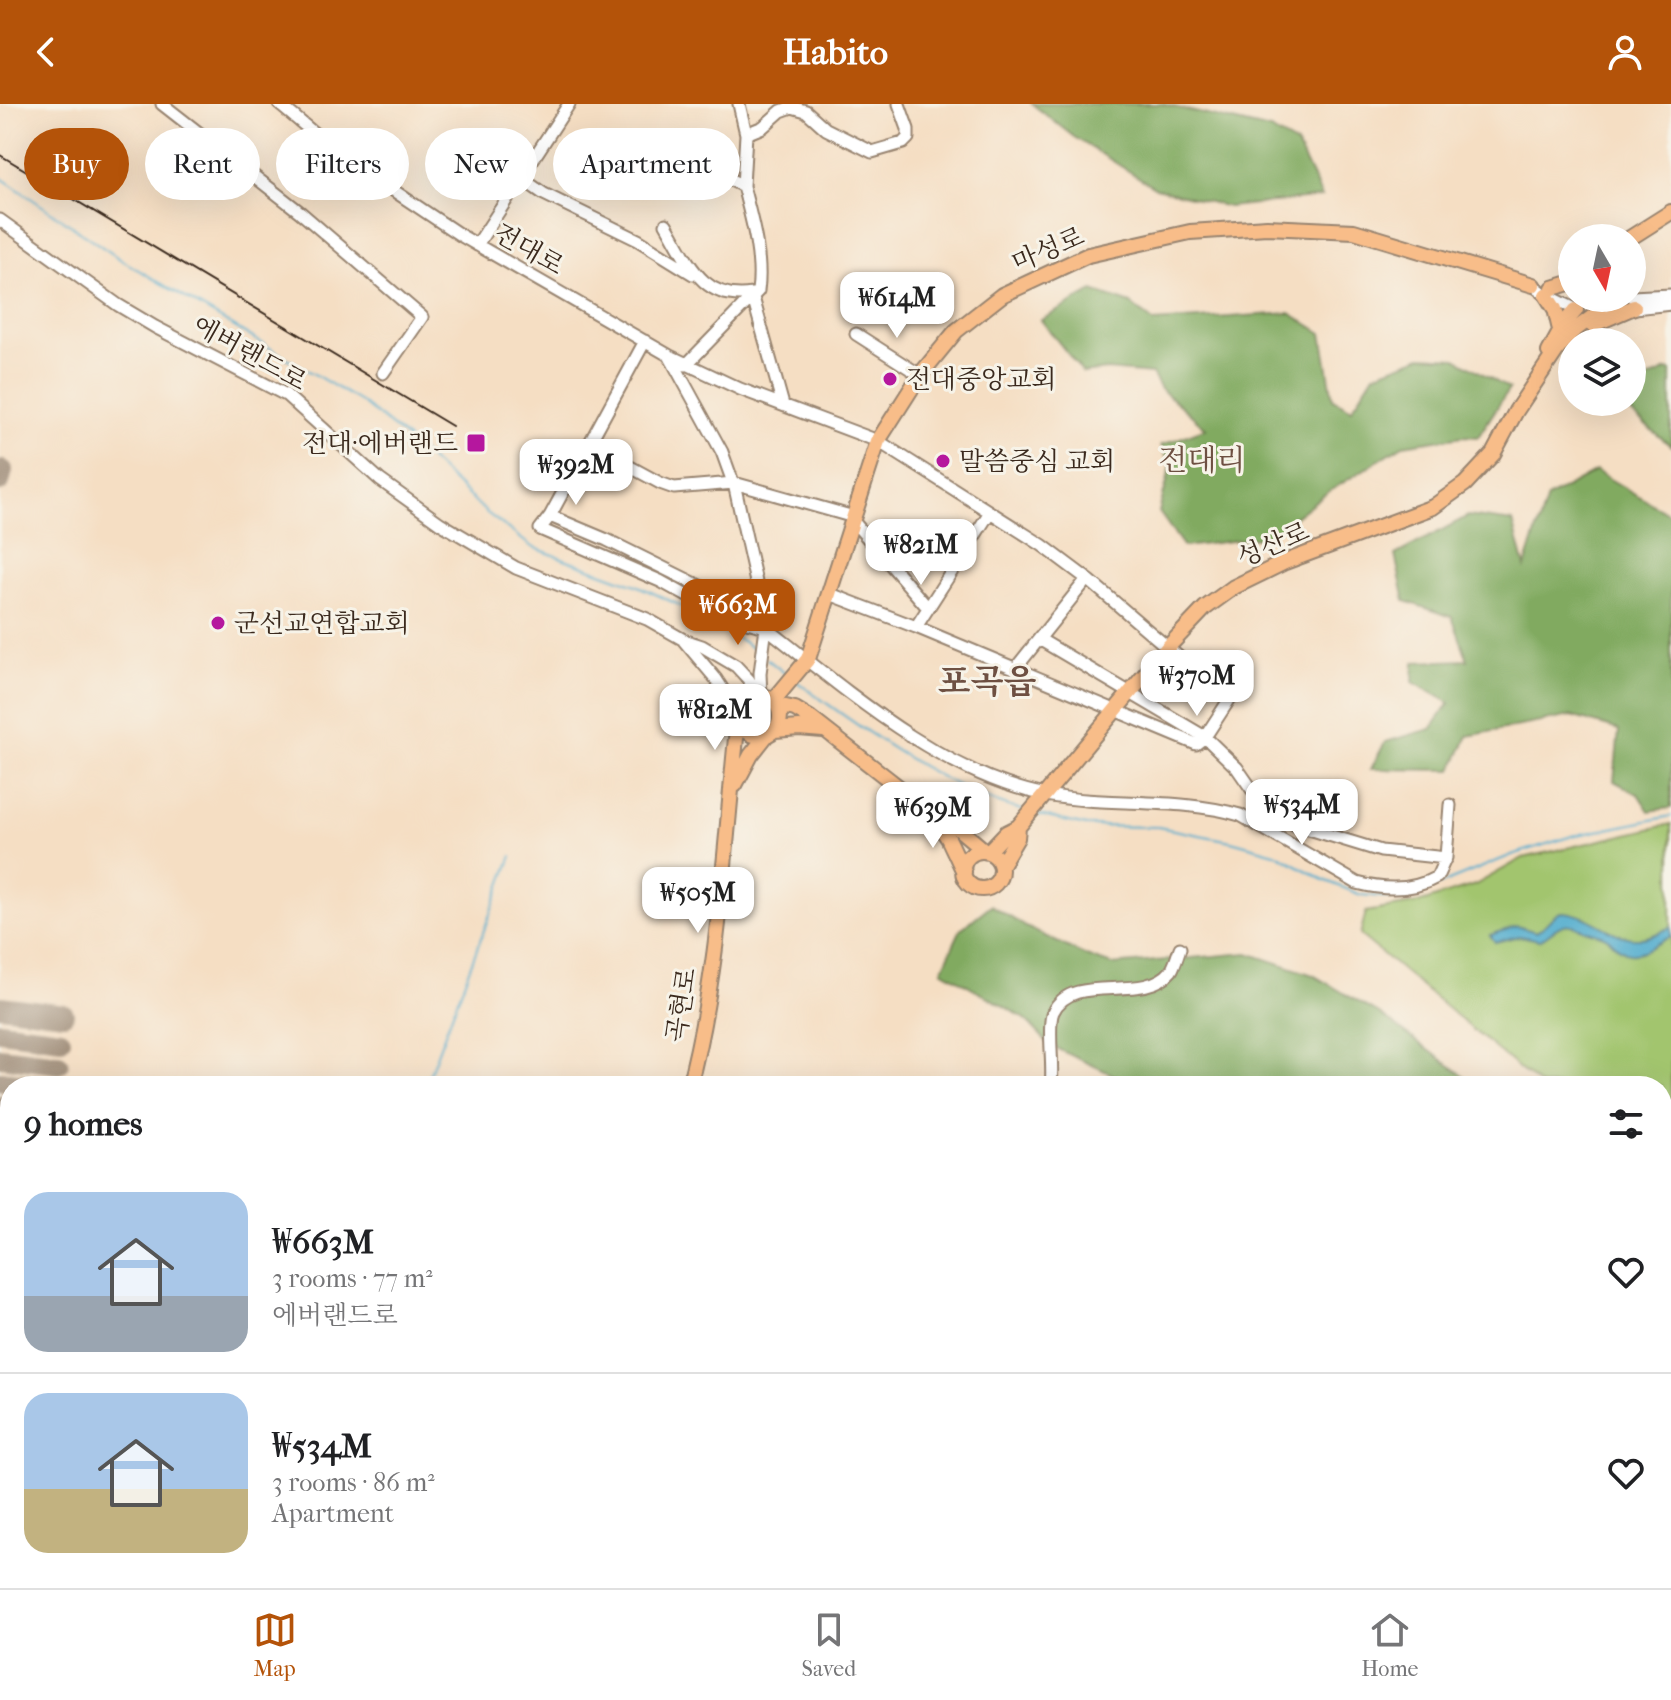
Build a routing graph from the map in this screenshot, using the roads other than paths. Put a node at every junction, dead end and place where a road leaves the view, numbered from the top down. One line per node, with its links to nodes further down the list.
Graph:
1 (162, 104): 40 (street)
2 (279, 104): 18 (street, 전대로)
3 (569, 104): 7 (street)
4 (739, 104): 6 (street)
5 (899, 104): 6 (street)
6 (746, 134): 9 (street)
7 (537, 153)
8 (740, 184): 9 (street)
9 (743, 186): 24 (street)
10 (537, 188): 19 (street)
11 (507, 200): 18 (street)
12 (1671, 212): 14 (main road)
13 (0, 220): 55 (street, 에버랜드로)
14 (1654, 223): 16 (main road); 17 (main road)
15 (666, 224): 19 (street)
16 (1646, 228)
17 (1646, 232)
18 (477, 245): 35 (street, 전대로)
19 (697, 276): 24 (street)
20 (1533, 285): 22 (street); 41 (main road, 마성로)
21 (1558, 287): 22 (main road)
22 (1549, 291): 23 (street); 26 (street); 32 (main road)
23 (1558, 291)
24 (752, 294): 38 (street); 42 (street)
25 (1671, 295): 27 (street)
26 (1558, 296)
27 (1646, 300)
28 (1646, 303): 29 (street)
29 (1671, 304)
30 (1594, 312): 36 (main road)
31 (1615, 312): 36 (main road)
32 (1560, 328)
33 (856, 334): 41 (street)
34 (1558, 335): 39 (main road)
35 (645, 341): 37 (street, 전대로); 44 (street)
36 (1556, 351): 39 (main road)
37 (670, 356): 38 (street, 전대로); 45 (street)
38 (686, 365): 42 (street, 전대로)
39 (1544, 367): 56 (main road, 성산로)
40 (383, 373)
41 (920, 375): 43 (main road, 마성로)
42 (783, 405): 43 (street, 전대로)
43 (878, 441): 46 (street, 전대로); 48 (main road, 마성로)
44 (590, 445): 45 (street); 47 (street)
45 (734, 483): 48 (street); 53 (street)
46 (990, 512): 49 (street, 전대로); 51 (street)
47 (550, 516): 53 (street); 53 (street)
48 (853, 519): 50 (main road, 마성로); 51 (street)
49 (1087, 579): 54 (street); 56 (street, 전대로)
50 (830, 594): 52 (street); 57 (main road, 마성로)
51 (928, 608): 52 (street)
52 (916, 627): 58 (street)
53 (765, 632): 57 (street); 60 (street)
54 (1039, 639): 58 (street); 59 (street)
55 (684, 640): 60 (street, 에버랜드로); 62 (street)
56 (1168, 647): 59 (main road, 성산로); 65 (street, 전대로)
57 (806, 662): 60 (main road); 67 (street)
58 (1015, 669): 61 (street)
59 (1131, 692): 61 (main road, 성산로); 65 (street)
60 (770, 698): 62 (main road); 63 (main road, 에버랜드로); 64 (main road)
61 (1115, 710): 65 (street); 67 (main road, 성산로)
62 (741, 720): 64 (main road); 66 (main road, 곡현로)
63 (823, 730): 64 (main road); 70 (main road, 에버랜드로)
64 (771, 733): 66 (main road)
65 (1205, 737): 69 (street)
66 (733, 789): 78 (main road, 곡현로)
67 (1043, 798): 71 (street); 72 (main road, 성산로)
68 (1450, 805): 74 (street)
69 (1269, 806): 71 (street); 74 (street)
70 (929, 811): 73 (main road, 에버랜드로); 76 (main road)
71 (1251, 822): 74 (street)
72 (1018, 827): 73 (main road); 75 (main road)
73 (986, 852): 75 (main road); 76 (main road)
74 (1446, 858)
75 (1001, 865): 76 (main road)
76 (964, 872)
77 (1180, 948): 79 (street)
78 (692, 1076)
79 (1053, 1076)

